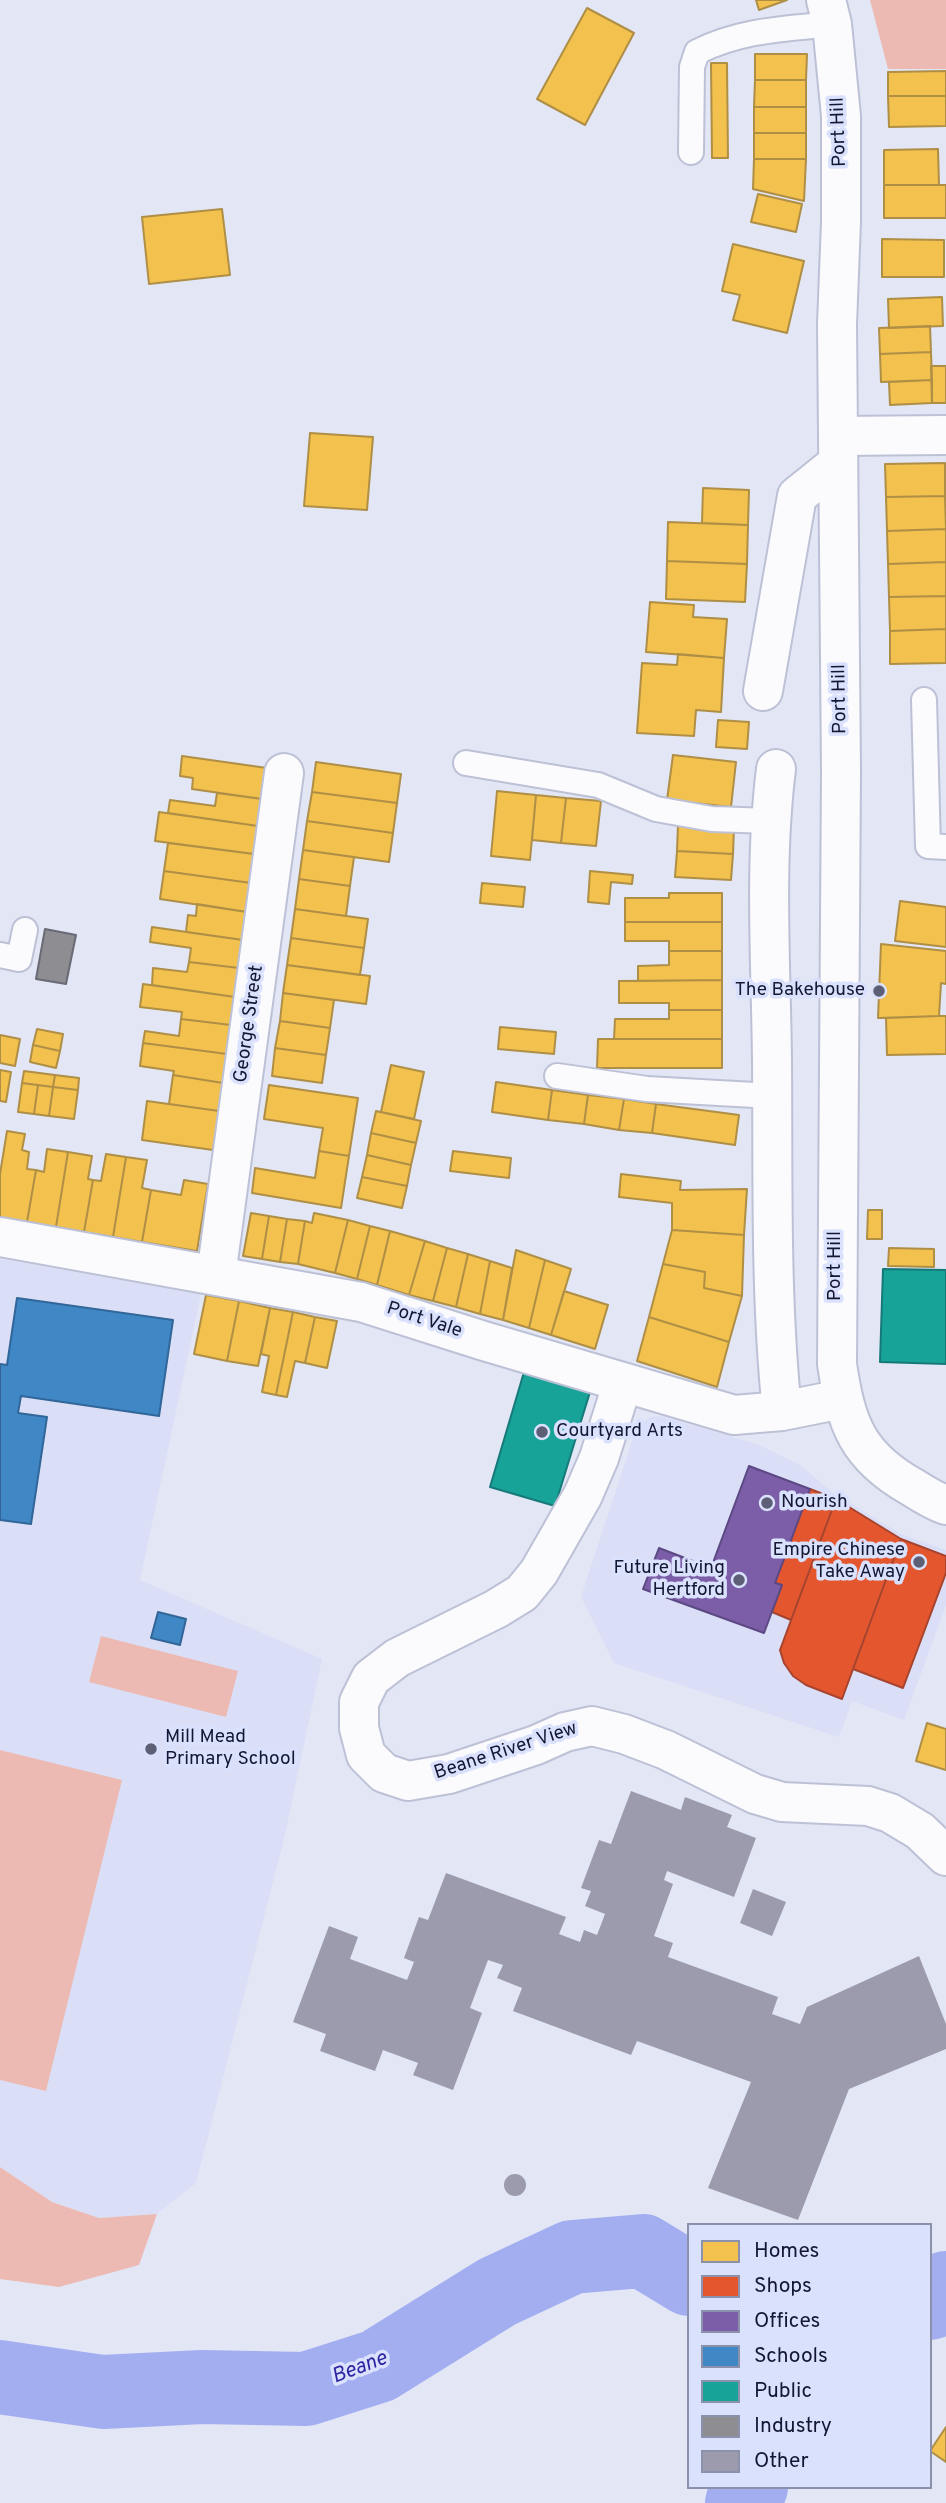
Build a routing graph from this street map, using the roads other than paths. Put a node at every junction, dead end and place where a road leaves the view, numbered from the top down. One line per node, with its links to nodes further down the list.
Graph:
1 (829, 12): 2 (lane); 4 (street, Port Hill)
2 (691, 152)
3 (946, 435): 4 (street)
4 (838, 450): 5 (street); 19 (street, Port Hill)
5 (763, 691)
6 (924, 700): 11 (lane)
7 (466, 763): 10 (lane)
8 (776, 769): 10 (street)
9 (284, 773): 17 (street, George Street)
10 (770, 821): 15 (street)
11 (946, 847)
12 (25, 930): 13 (lane)
13 (0, 956)
14 (557, 1076): 15 (lane)
15 (772, 1096): 20 (street)
16 (0, 1237): 17 (street, Port Vale)
17 (216, 1276): 18 (street, Port Vale)
18 (623, 1382): 20 (street, Port Vale); 22 (street, Beane River View)
19 (842, 1399): 20 (street, Port Vale); 21 (street, Port Hill)
20 (782, 1411)
21 (946, 1505)
22 (946, 1856)

